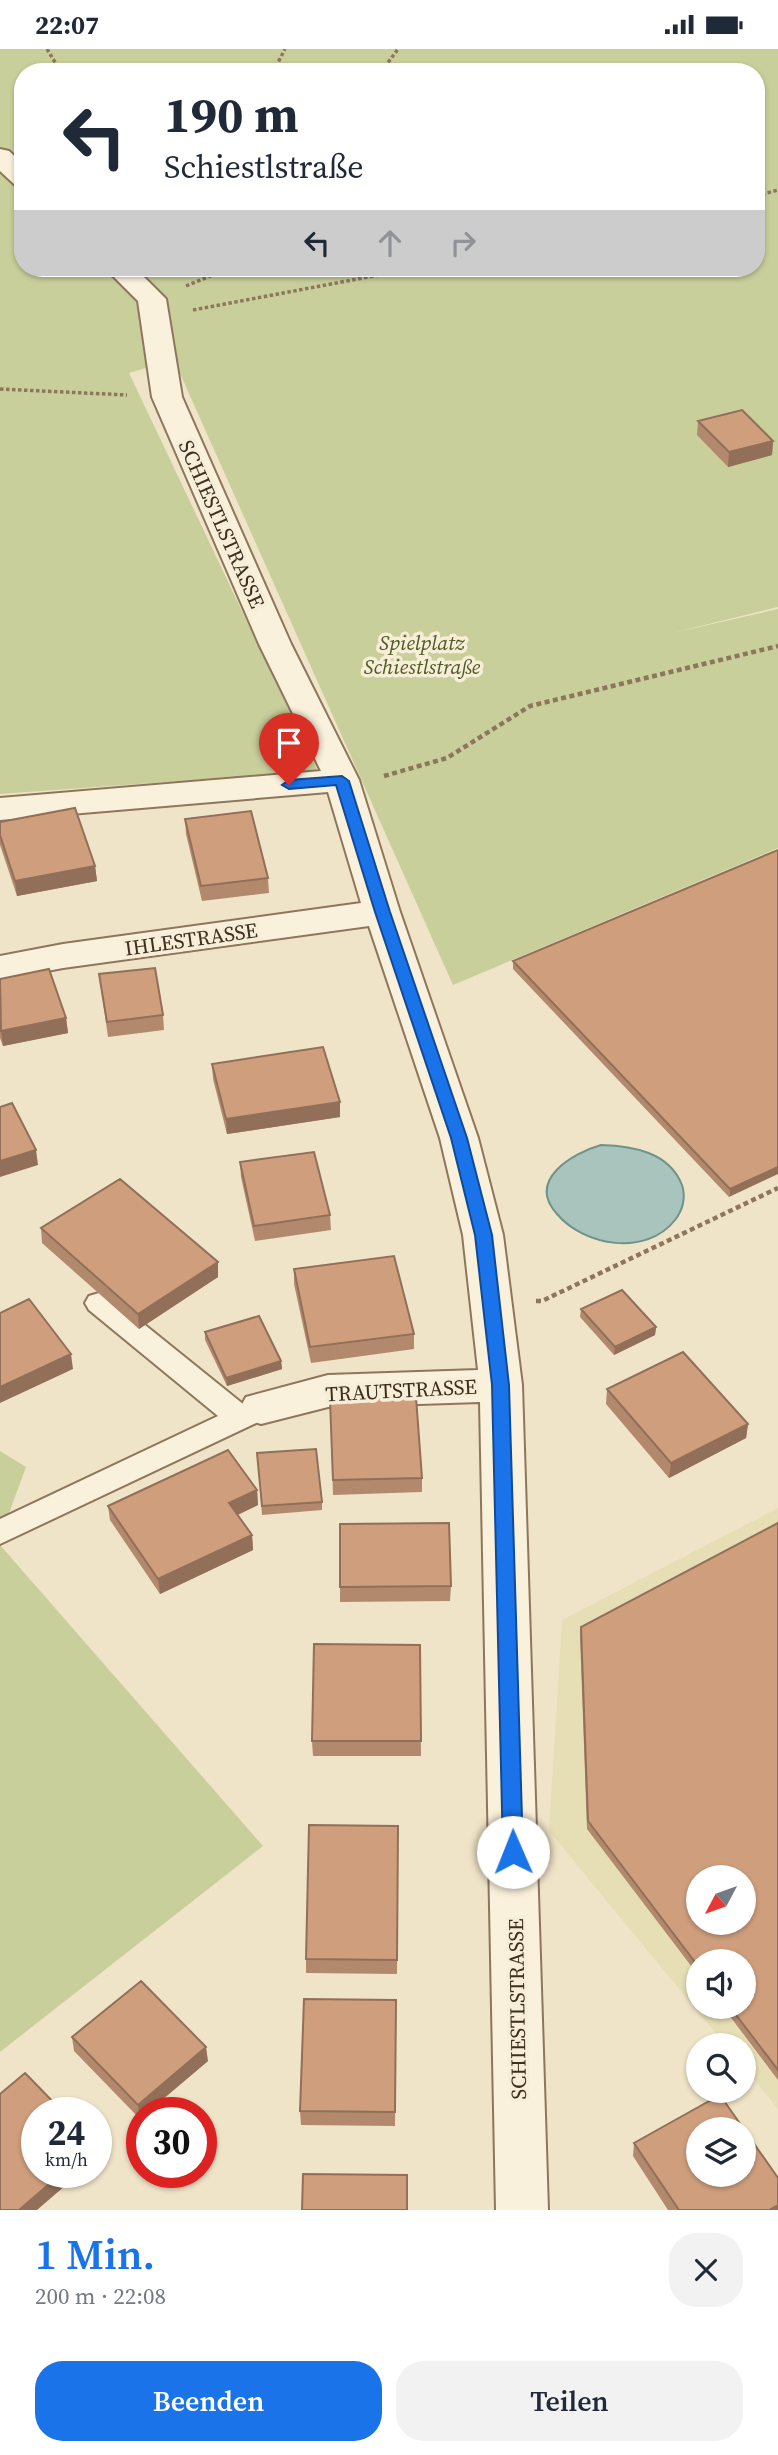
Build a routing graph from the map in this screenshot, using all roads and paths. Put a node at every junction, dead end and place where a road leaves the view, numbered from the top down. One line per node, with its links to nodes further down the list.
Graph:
1 (0, 157): 2 (street)
2 (14, 170)
3 (127, 277): 6 (street)
4 (212, 277): 6 (path)
5 (372, 277): 6 (path)
6 (154, 307): 8 (street, SCHIESTLSTRASSE)
7 (0, 389): 8 (path)
8 (166, 397): 10 (street, SCHIESTLSTRASSE)
9 (778, 646): 10 (path)
10 (342, 781): 11 (street); 12 (street, SCHIESTLSTRASSE)
11 (0, 809)
12 (382, 912): 13 (street, IHLESTRASSE); 15 (street, SCHIESTLSTRASSE)
13 (0, 968)
14 (778, 1188): 15 (path)
15 (493, 1297): 17 (street, SCHIESTLSTRASSE)
16 (99, 1303): 18 (lane)
17 (501, 1385): 18 (street, TRAUTSTRASSE); 20 (street, SCHIESTLSTRASSE)
18 (250, 1413): 19 (lane)
19 (0, 1532)
20 (522, 2210)

